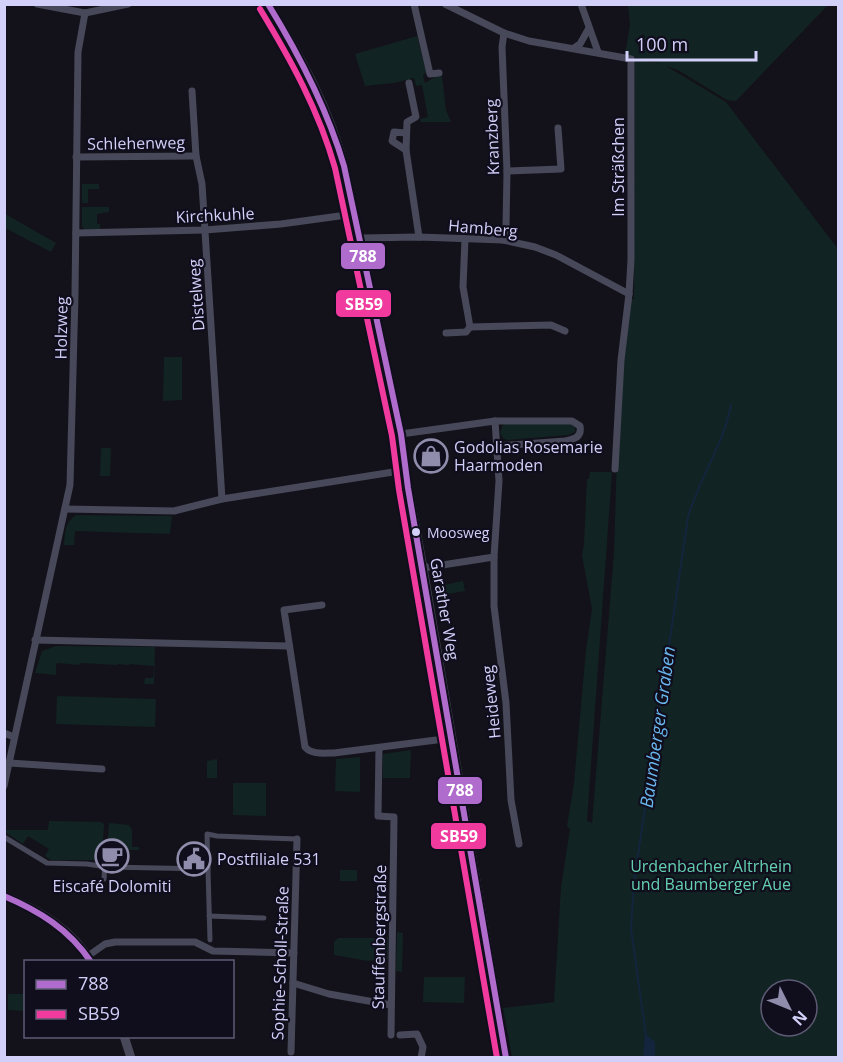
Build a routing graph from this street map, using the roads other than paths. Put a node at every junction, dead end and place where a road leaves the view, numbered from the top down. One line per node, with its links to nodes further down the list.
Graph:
1 (37, 4): 7 (street)
2 (128, 4): 7 (street)
3 (268, 4): 21 (street, Garather Weg)
4 (414, 4): 12 (street)
5 (445, 4): 9 (street, Im Sträßchen)
6 (581, 4): 8 (street)
7 (85, 13): 19 (street, Holzweg)
8 (589, 28): 10 (street); 11 (street)
9 (504, 33): 10 (street, Im Sträßchen); 20 (street, Kranzberg)
10 (574, 48): 11 (street, Im Sträßchen)
11 (598, 52): 28 (street, Im Sträßchen)
12 (439, 73)
13 (409, 83): 16 (street)
14 (192, 91): 18 (street, Distelweg)
15 (558, 128): 20 (street)
16 (406, 134): 17 (street); 17 (street)
17 (406, 150): 24 (street)
18 (196, 156): 19 (street, Schlehenweg); 22 (street, Distelweg)
19 (76, 158): 23 (street, Holzweg)
20 (507, 171): 27 (street, Kranzberg)
21 (354, 214): 22 (street, Kirchkuhle); 25 (street, Garather Weg)
22 (205, 230): 23 (street, Kirchkuhle); 37 (street, Distelweg)
23 (76, 234): 38 (street, Holzweg)
24 (419, 237): 25 (street, Hamberg); 26 (street, Hamberg)
25 (360, 238): 33 (street, Garather Weg)
26 (465, 239): 27 (street, Hamberg); 29 (street)
27 (503, 240): 28 (street, Hamberg)
28 (629, 294): 35 (street, Im Sträßchen)
29 (470, 327): 30 (street); 31 (street)
30 (565, 331)
31 (446, 333)
32 (495, 421): 33 (street); 34 (street, Heideweg); 34 (street)
33 (401, 434): 36 (street, Garather Weg)
34 (497, 446): 39 (street, Heideweg)
35 (615, 469)
36 (406, 470): 37 (street); 40 (street, Garather Weg)
37 (222, 499): 38 (street)
38 (65, 509): 42 (street, Holzweg)
39 (494, 557): 40 (street); 53 (street, Heideweg)
40 (423, 568): 46 (street, Garather Weg)
41 (322, 605): 43 (street)
42 (35, 640): 43 (street); 45 (street, Holzweg)
43 (289, 646): 47 (street)
44 (4, 733): 45 (street)
45 (14, 737): 48 (street, Holzweg)
46 (452, 738): 47 (street); 71 (street, Garather Weg)
47 (379, 748): 64 (street, Stauffenbergstraße)
48 (9, 763): 49 (street); 50 (street, Holzweg)
49 (102, 769)
50 (4, 786)
51 (4, 837): 54 (street)
52 (297, 839): 55 (street); 61 (street, Sophie-Scholl-Straße)
53 (519, 844)
54 (105, 864): 55 (street); 56 (street)
55 (208, 869): 58 (street)
56 (104, 879)
57 (4, 896): 62 (street)
58 (209, 916): 59 (street); 60 (street)
59 (264, 918)
60 (210, 940)
61 (294, 953): 62 (street); 63 (street, Sophie-Scholl-Straße)
62 (90, 959)
63 (293, 982): 64 (street); 68 (street, Sophie-Scholl-Straße)
64 (391, 1005): 65 (street, Stauffenbergstraße)
65 (391, 1035)
66 (400, 1035): 70 (street)
67 (124, 1038): 69 (street)
68 (291, 1052)
69 (131, 1058)
70 (421, 1058)
71 (506, 1058)

